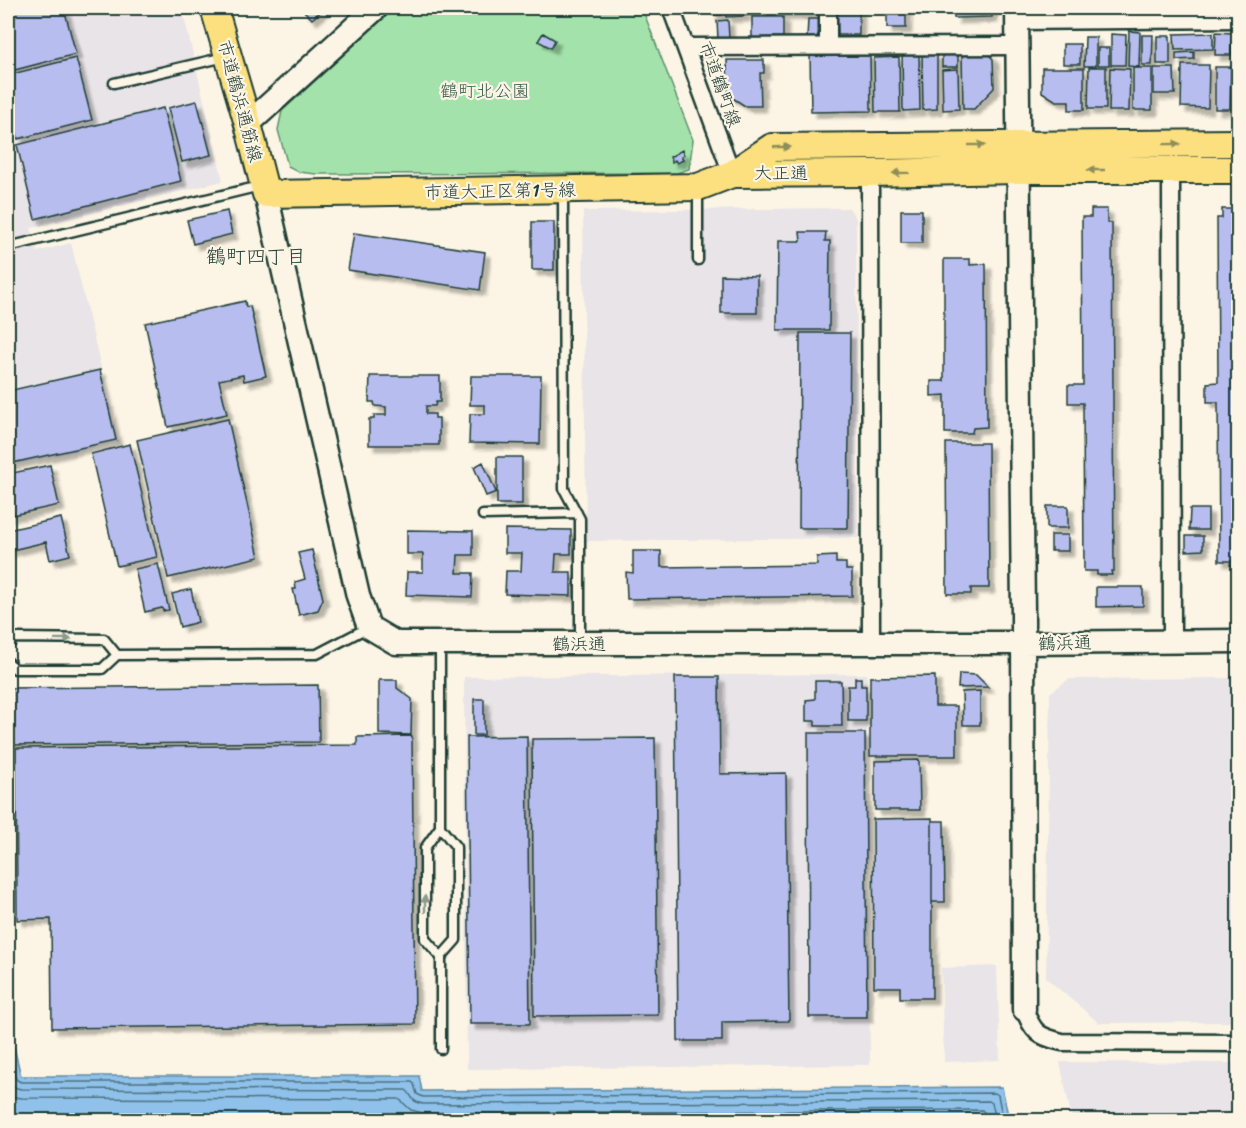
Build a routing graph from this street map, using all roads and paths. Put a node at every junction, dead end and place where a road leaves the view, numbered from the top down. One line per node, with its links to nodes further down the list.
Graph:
1 (214, 8): 10 (main road, 市道鶴浜通筋線)
2 (376, 8): 12 (street)
3 (671, 8): 9 (street, 市道鶴町線)
4 (828, 8): 7 (street)
5 (1017, 14): 6 (street); 8 (street)
6 (1239, 19)
7 (828, 46): 8 (street); 9 (street)
8 (1017, 46): 14 (street)
9 (686, 47): 18 (street, 市道鶴町線)
10 (228, 56): 11 (lane); 12 (main road, 市道鶴浜通筋線)
11 (114, 83)
12 (248, 124): 20 (main road, 市道鶴浜通筋線)
13 (1239, 143): 14 (main road, 大正通, one-way to 13)
14 (1018, 158): 15 (main road, 大正通, one-way to 14); 17 (main road, 大正通, one-way to 17); 18 (main road, 大正通, one-way to 14); 30 (street)
15 (1171, 170): 16 (main road, 大正通); 28 (street)
16 (1239, 170)
17 (870, 173): 18 (main road, 大正通); 29 (street)
18 (732, 174): 19 (main road, 市道大正区第1号線)
19 (698, 187): 21 (main road, 市道大正区第1号線); 23 (lane)
20 (265, 189): 21 (main road, 市道大正区第1号線); 22 (lane); 26 (street)
21 (562, 190): 24 (lane)
22 (8, 246)
23 (698, 260)
24 (577, 513): 25 (lane); 32 (lane)
25 (483, 515)
26 (369, 627): 31 (street, 鶴浜通); 34 (lane)
27 (1239, 641): 28 (street, 鶴浜通)
28 (1172, 642): 30 (street, 鶴浜通)
29 (871, 643): 30 (street, 鶴浜通); 32 (street, 鶴浜通)
30 (1023, 643): 38 (street)
31 (440, 644): 32 (street, 鶴浜通); 36 (lane)
32 (580, 644)
33 (8, 645): 34 (lane, one-way to 34)
34 (117, 655): 35 (lane)
35 (8, 662)
36 (441, 827): 37 (lane); 37 (lane, one-way to 36)
37 (441, 957): 40 (lane)
38 (1024, 1009): 39 (street)
39 (1239, 1043)
40 (441, 1049)

